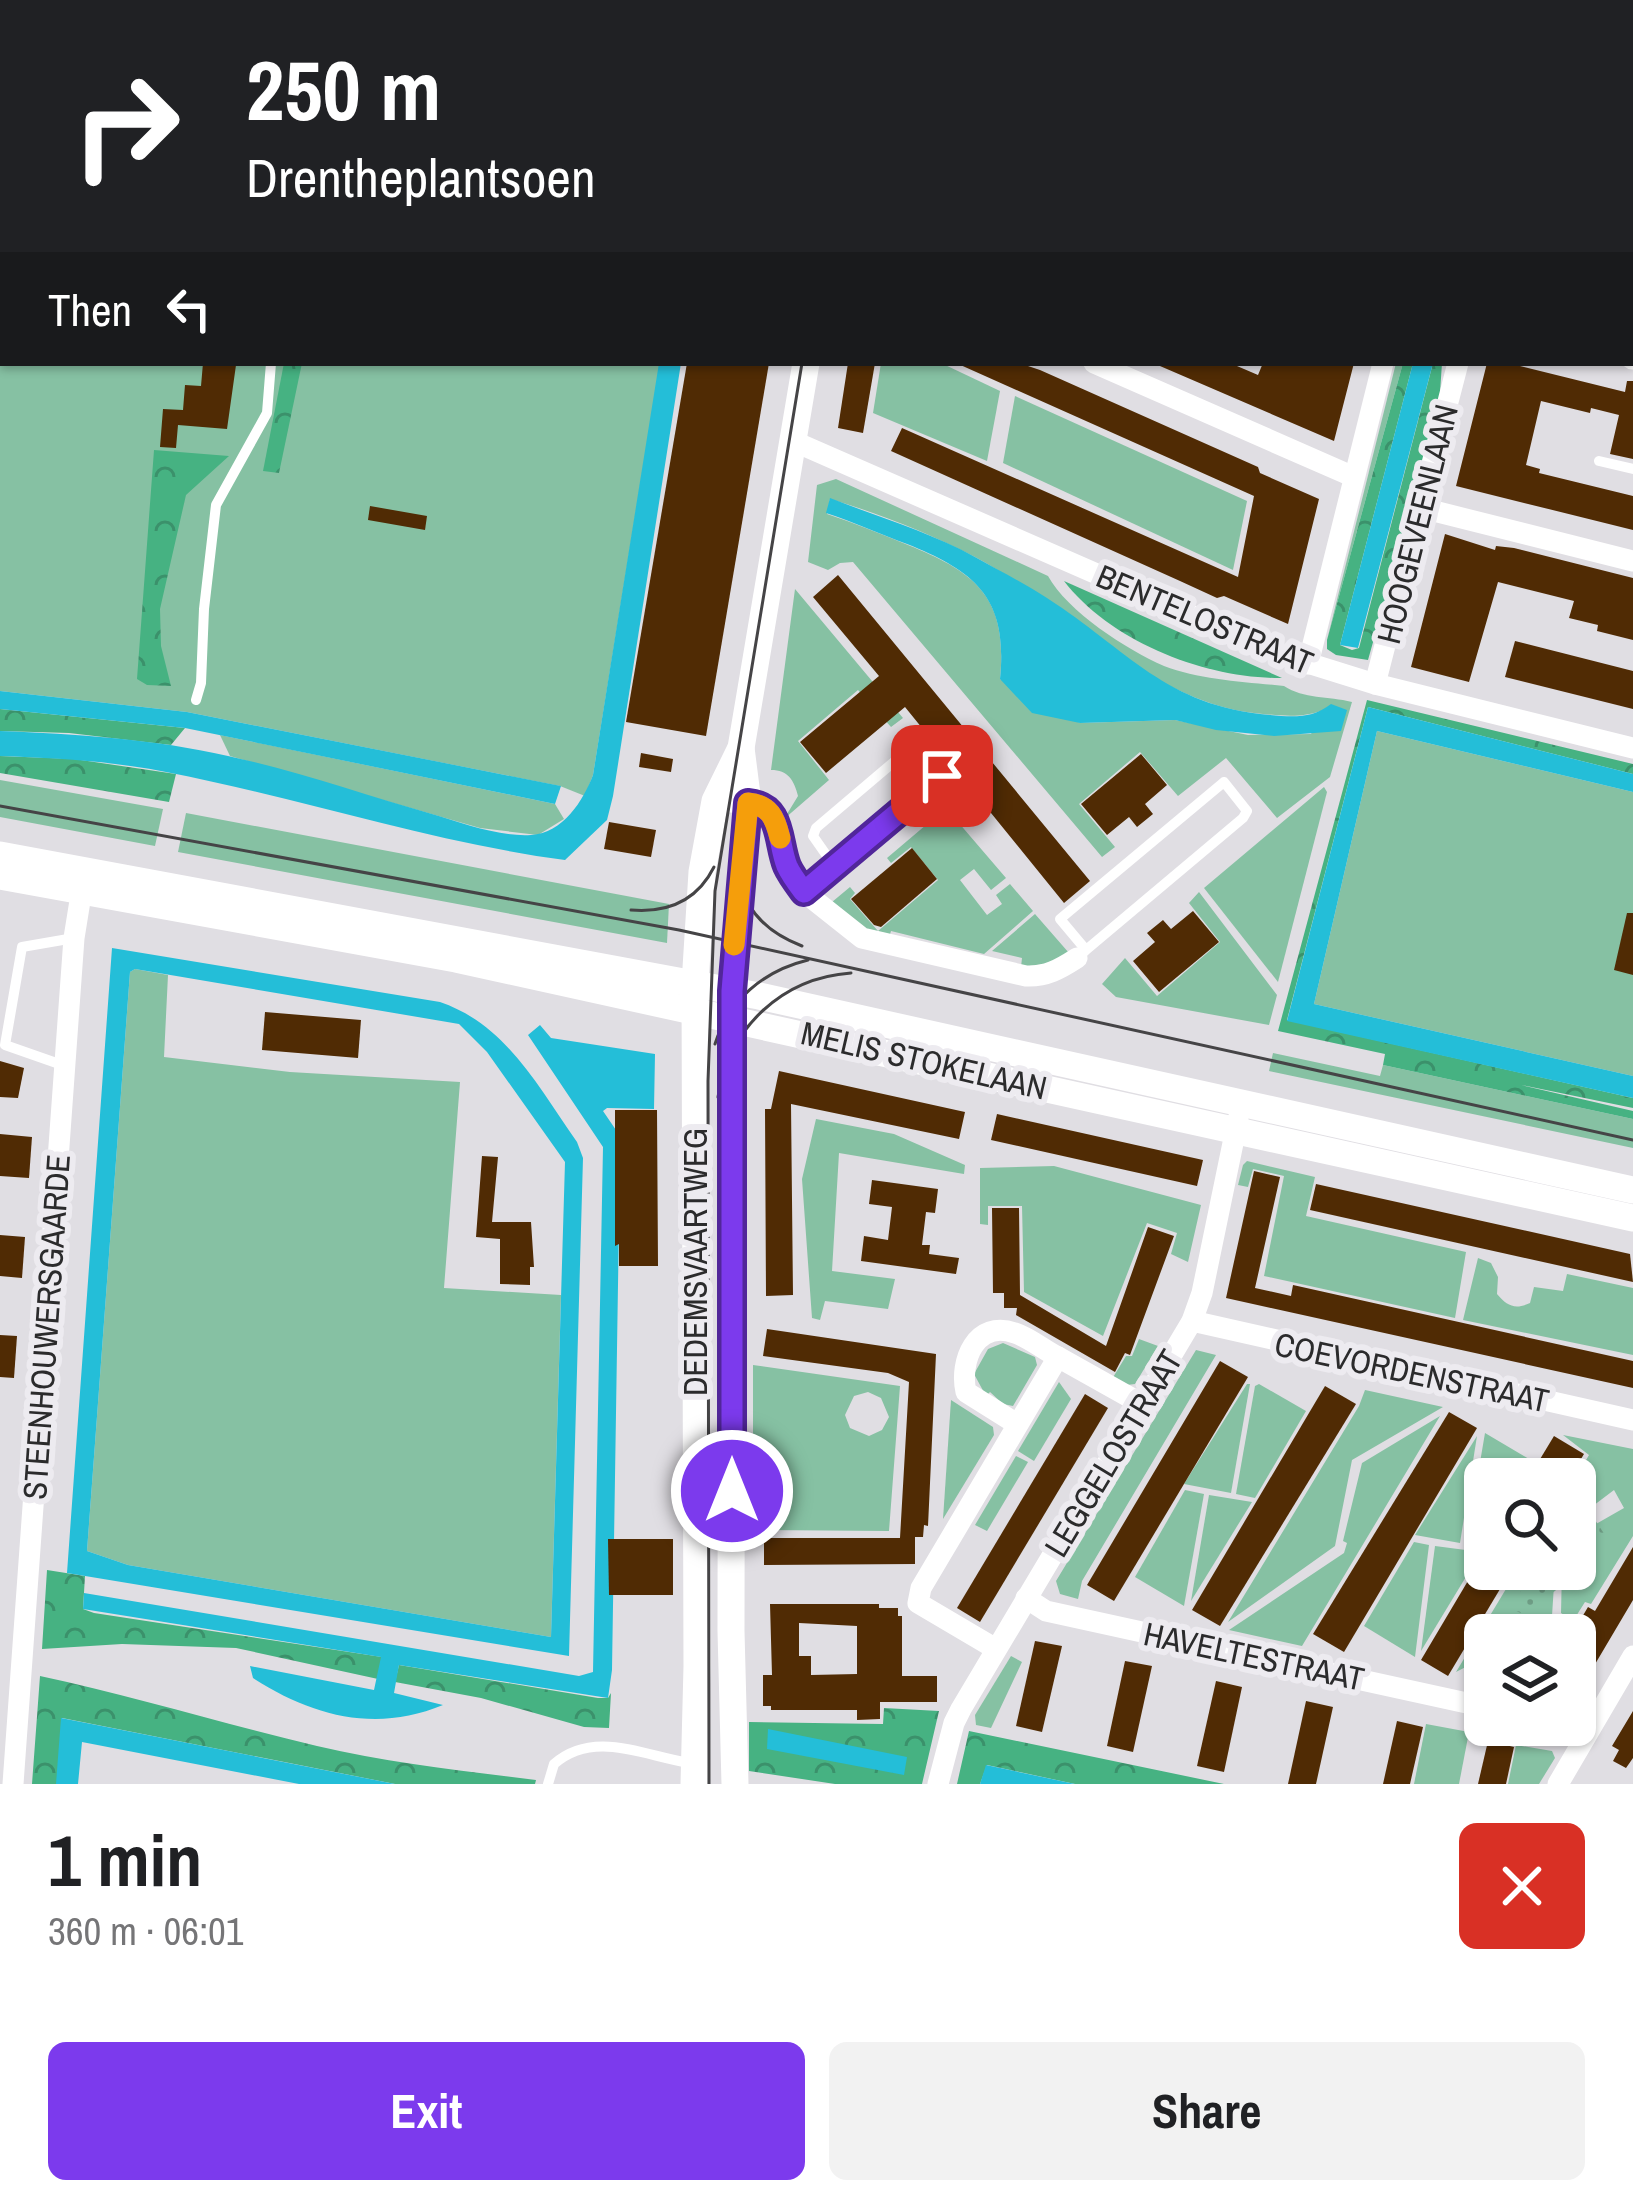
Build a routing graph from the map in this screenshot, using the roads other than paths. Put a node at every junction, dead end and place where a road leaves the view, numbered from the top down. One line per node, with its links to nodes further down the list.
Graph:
1 (272, 366): 14 (lane)
2 (806, 366): 6 (street, DEDEMSVAARTWEG)
3 (1101, 366): 9 (street)
4 (1382, 366): 9 (street)
5 (1457, 366): 10 (street, HOOGEVEENLAAN)
6 (793, 442): 12 (street, BENTELOSTRAAT); 15 (street, DEDEMSVAARTWEG)
7 (1600, 461): 8 (lane)
8 (1633, 469)
9 (1354, 477): 12 (street)
10 (1422, 508): 11 (street); 13 (street, HOOGEVEENLAAN)
11 (1633, 561)
12 (1308, 664): 13 (street, BENTELOSTRAAT)
13 (1376, 684): 16 (street, BENTELOSTRAAT)
14 (196, 700)
15 (741, 748): 17 (street, DEDEMSVAARTWEG); 18 (street, DEDEMSVAARTWEG)
16 (1633, 748)
17 (715, 801): 18 (street); 26 (street, DEDEMSVAARTWEG)
18 (748, 803): 23 (street); 27 (street, DEDEMSVAARTWEG)
19 (0, 855): 22 (street, MELIS STOKELAAN)
20 (834, 866): 20 (lane); 23 (lane)
21 (0, 876): 22 (street, MELIS STOKELAAN)
22 (83, 881): 24 (street, STEENHOUWERSGAARDE); 26 (street, MELIS STOKELAAN)
23 (804, 892): 25 (street)
24 (74, 938): 28 (street, STEENHOUWERSGAARDE); 28 (lane)
25 (1081, 954): 25 (lane)
26 (695, 997): 27 (street, MELIS STOKELAAN); 44 (street, DEDEMSVAARTWEG)
27 (733, 1005): 29 (street, MELIS STOKELAAN); 47 (street, DEDEMSVAARTWEG)
28 (65, 1066): 39 (street, STEENHOUWERSGAARDE)
29 (1238, 1117): 30 (street, MELIS STOKELAAN); 31 (street, MELIS STOKELAAN); 32 (street, LEGGELOSTRAAT)
30 (1633, 1190)
31 (1633, 1218)
32 (1192, 1321): 34 (street, LEGGELOSTRAAT); 35 (street, COEVORDENSTRAAT)
33 (1058, 1357): 34 (street); 36 (street); 36 (street)
34 (1140, 1403): 37 (street, LEGGELOSTRAAT)
35 (1633, 1420)
36 (1017, 1424): 38 (street)
37 (1026, 1598): 38 (street, LEGGELOSTRAAT); 41 (street, HAVELTESTRAAT)
38 (996, 1649): 48 (street, LEGGELOSTRAAT)
39 (11, 1656): 45 (street, STEENHOUWERSGAARDE)
40 (1633, 1656): 42 (street)
41 (1464, 1702)
42 (1596, 1704)
43 (1571, 1746): 49 (street)
44 (694, 1774): 46 (lane)
45 (13, 1784)
46 (548, 1784)
47 (735, 1784)
48 (938, 1784)
49 (1558, 1784)

